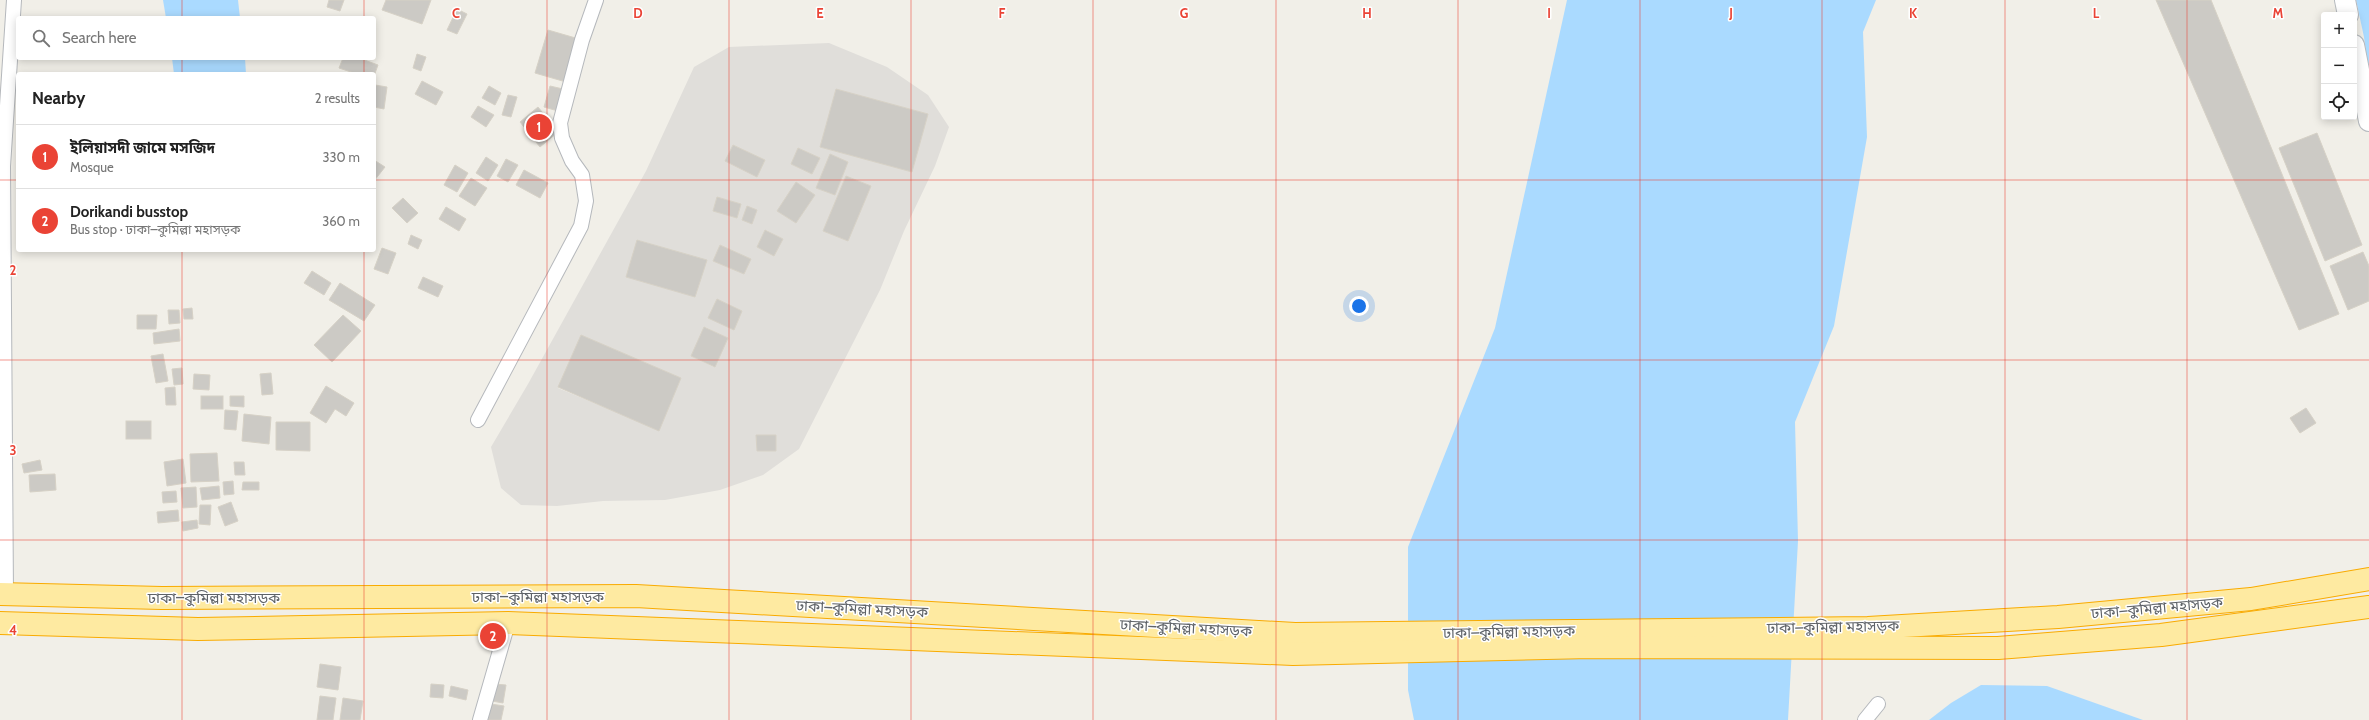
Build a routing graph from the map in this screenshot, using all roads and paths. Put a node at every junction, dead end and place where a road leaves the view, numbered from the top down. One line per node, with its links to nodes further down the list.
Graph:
1 (14, 0): 9 (street)
2 (596, 0): 7 (street)
3 (2345, 0): 4 (main road)
4 (2347, 12)
5 (2355, 48): 6 (main road)
6 (2368, 114)
7 (478, 420)
8 (2369, 579): 13 (highway, ঢাকা–কুমিল্লা মহাসড়ক)
9 (3, 594): 14 (highway, ঢাকা–কুমিল্লা মহাসড়ক)
10 (2369, 607): 13 (highway, ঢাকা–কুমিল্লা মহাসড়ক)
11 (0, 623): 12 (highway, ঢাকা–কুমিল্লা মহাসড়ক)
12 (508, 623): 14 (highway, ঢাকা–কুমিল্লা মহাসড়ক); 16 (street)
13 (1870, 638): 14 (highway, ঢাকা–কুমিল্লা মহাসড়ক)
14 (1294, 644)
15 (1878, 704): 17 (street)
16 (480, 720)
17 (1865, 720)

